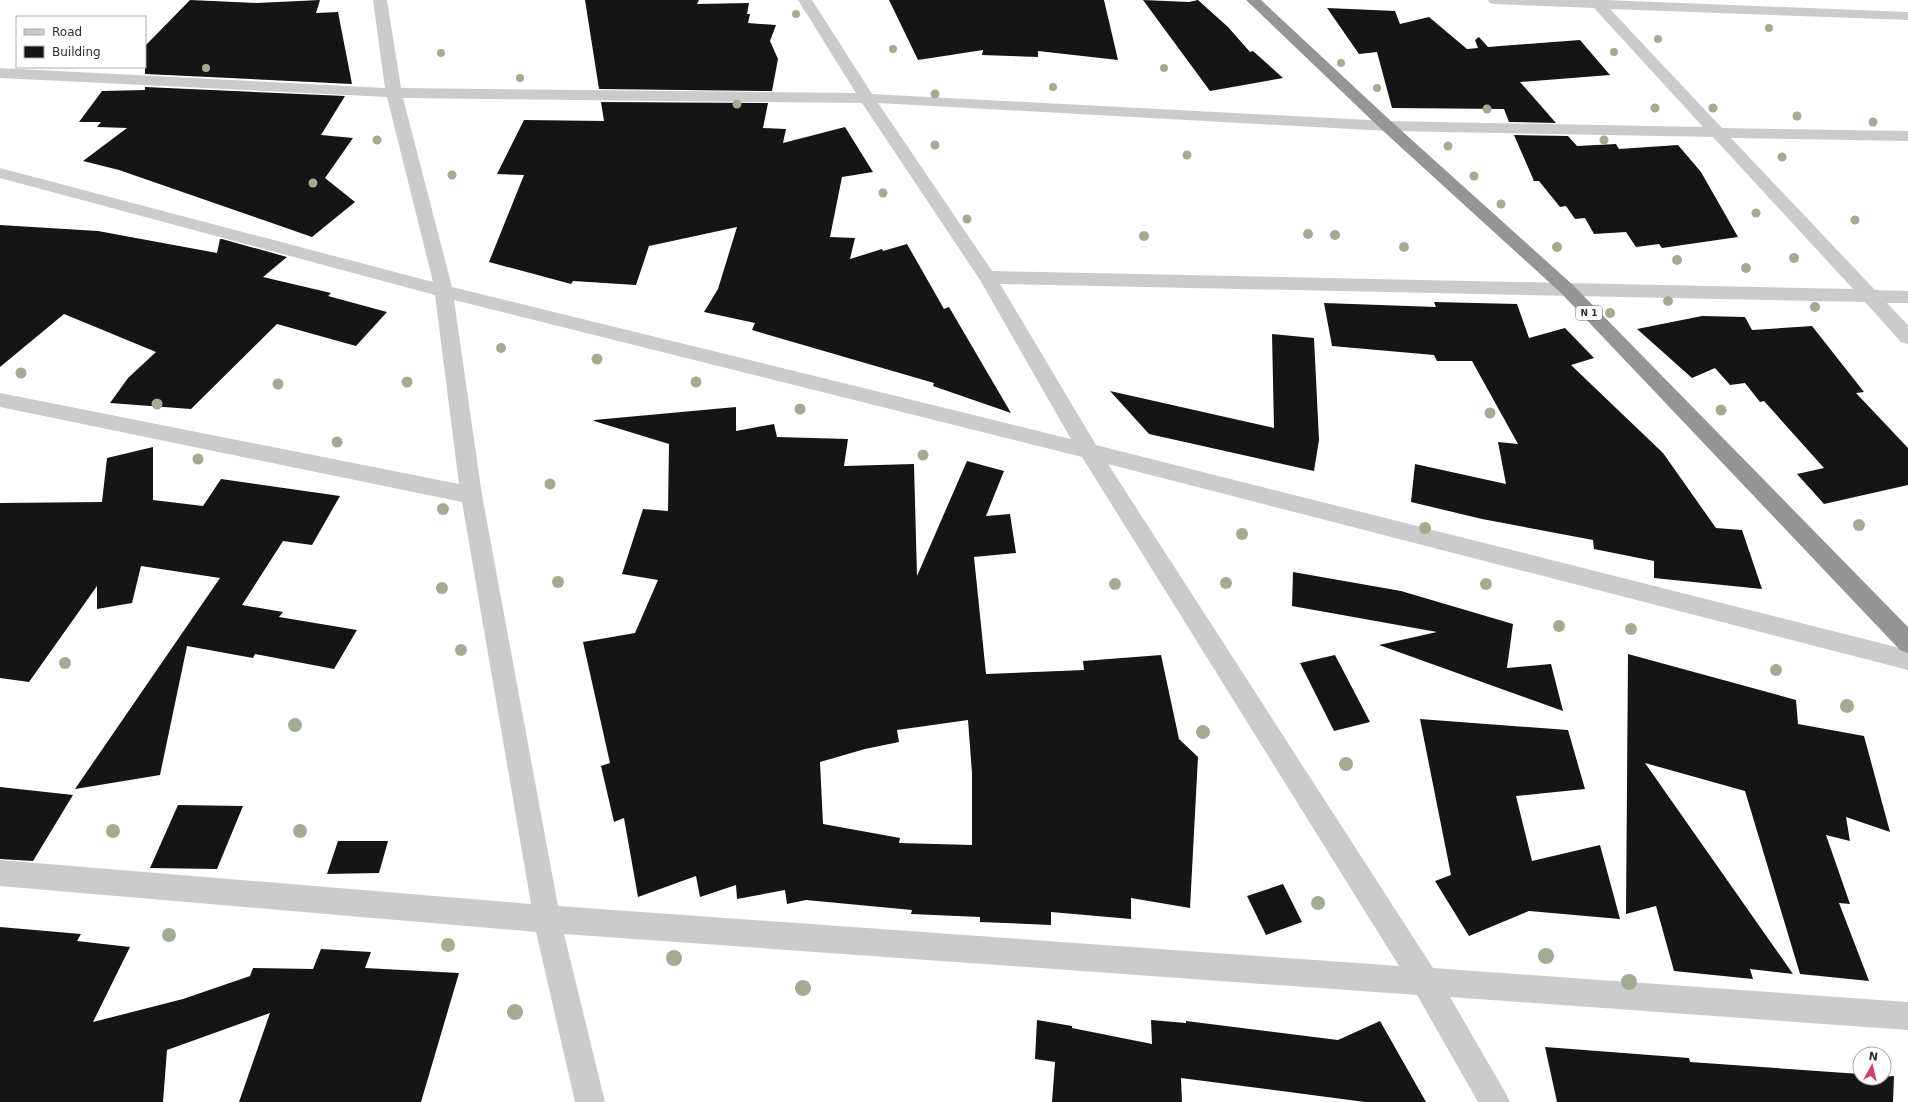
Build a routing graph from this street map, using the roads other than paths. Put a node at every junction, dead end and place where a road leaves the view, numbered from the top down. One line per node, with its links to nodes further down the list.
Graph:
1 (380, 0): 8 (street)
2 (805, 0): 9 (street)
3 (1253, 0): 10 (highway, N 1)
4 (1495, 0): 5 (street)
5 (1596, 2): 6 (street); 11 (street)
6 (1908, 16)
7 (0, 73): 8 (street)
8 (394, 93): 9 (street); 16 (street)
9 (867, 98): 10 (street); 14 (street)
10 (1387, 126): 11 (street); 15 (highway, N 1)
11 (1716, 132): 12 (street); 17 (street)
12 (1908, 136)
13 (0, 173): 16 (street)
14 (987, 278): 15 (street); 21 (street)
15 (1568, 290): 17 (street); 23 (highway, N 1)
16 (444, 291): 21 (street); 22 (street)
17 (1869, 295): 18 (street); 19 (street)
18 (1908, 297)
19 (1908, 337)
20 (0, 400): 22 (street)
21 (1089, 451): 24 (street); 27 (street)
22 (471, 495): 26 (street)
23 (1908, 644)
24 (1908, 660)
25 (0, 873): 26 (street)
26 (547, 919): 27 (street); 29 (street)
27 (1424, 980): 28 (street); 30 (street)
28 (1908, 1016)
29 (590, 1102)
30 (1495, 1102)

